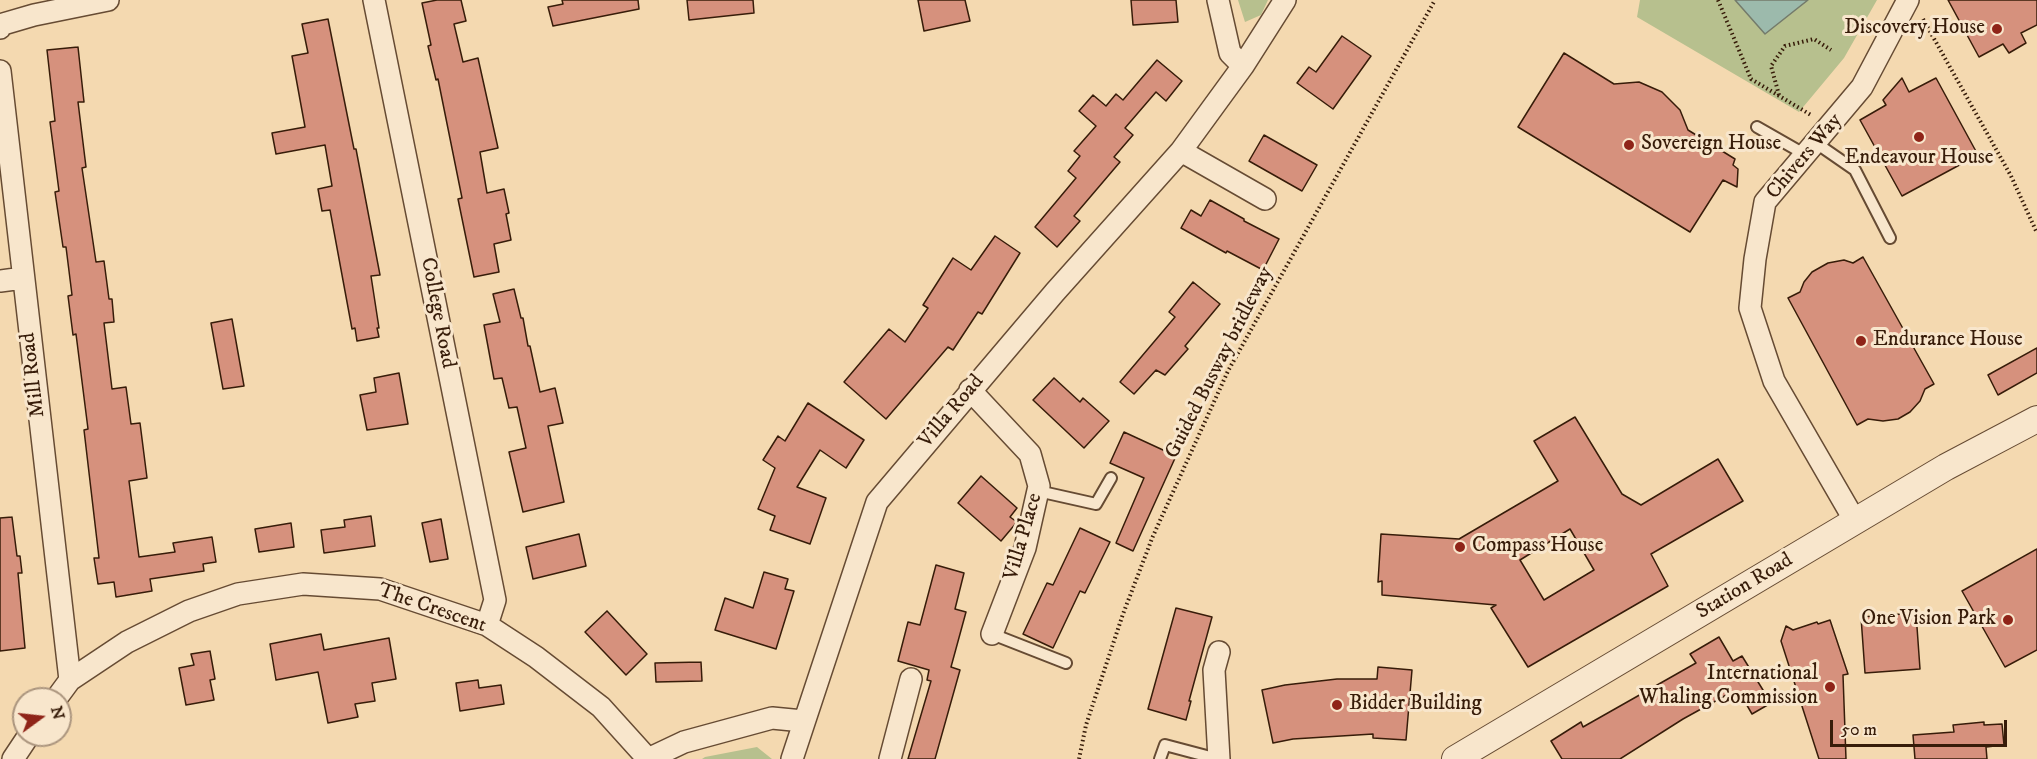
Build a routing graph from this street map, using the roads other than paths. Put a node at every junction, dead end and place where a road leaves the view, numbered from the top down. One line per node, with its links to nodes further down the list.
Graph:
1 (108, 0): 6 (street)
2 (374, 0): 21 (street, College Road)
3 (1218, 0): 7 (street)
4 (1285, 0): 7 (street, Villa Road)
5 (1908, 0): 10 (street, Chivers Way)
6 (0, 27)
7 (1243, 66): 11 (street, Villa Road)
8 (0, 71): 14 (street, Mill Road)
9 (1757, 127): 10 (lane)
10 (1811, 149): 13 (lane); 20 (street, Chivers Way)
11 (1181, 151): 12 (street); 16 (street, Villa Road)
12 (1265, 199)
13 (1890, 238)
14 (23, 278): 15 (street); 26 (street, Mill Road)
15 (0, 281)
16 (970, 390): 19 (street, Villa Place); 28 (street, Villa Road)
17 (2037, 419): 20 (street, Station Road)
18 (1111, 478): 19 (lane)
19 (1038, 491): 22 (street, Villa Place)
20 (1855, 521): 34 (street, Station Road)
21 (487, 625): 26 (street, The Crescent); 29 (street, The Crescent)
22 (992, 634): 24 (lane)
23 (1219, 652): 33 (street)
24 (1066, 663)
25 (911, 679): 31 (street)
26 (70, 680): 27 (street, The Crescent)
27 (65, 687)
28 (803, 721): 29 (street); 30 (street, Villa Road)
29 (648, 759)
30 (792, 759)
31 (890, 759)
32 (1160, 759): 33 (lane)
33 (1219, 759)
34 (1455, 759)

